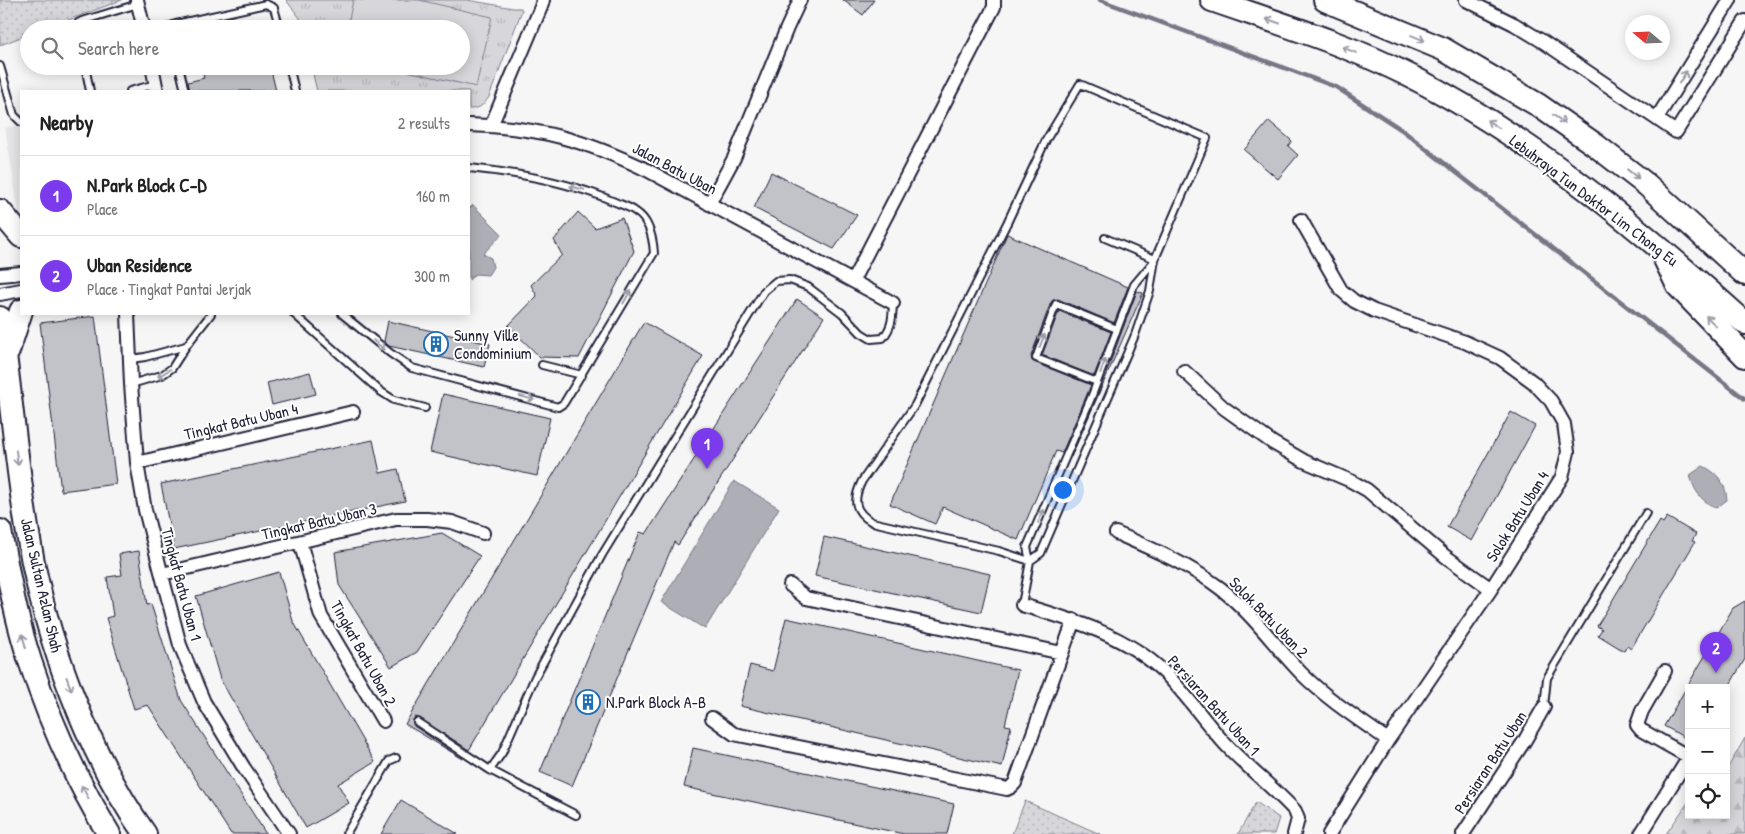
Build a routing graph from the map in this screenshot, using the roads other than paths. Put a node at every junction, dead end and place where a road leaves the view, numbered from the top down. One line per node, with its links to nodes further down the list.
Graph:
1 (543, 0): 27 (street)
2 (800, 0): 29 (street)
3 (1212, 0): 34 (highway, Lebuhraya Tun Doktor Lim Chong Eu, one-way to 3)
4 (1324, 0): 37 (highway, one-way to 37)
5 (1466, 0): 24 (street)
6 (1730, 0): 24 (street, one-way to 6)
7 (138, 2): 9 (lane); 10 (street)
8 (997, 2): 39 (street)
9 (85, 20)
10 (142, 20)
11 (194, 20): 12 (lane)
12 (277, 20)
13 (1745, 20): 24 (street)
14 (0, 66): 25 (lane)
15 (87, 75): 20 (lane)
16 (154, 75): 19 (street)
17 (181, 75): 22 (lane)
18 (291, 75): 23 (lane)
19 (157, 88): 21 (lane)
20 (90, 90)
21 (139, 90)
22 (185, 90)
23 (295, 90)
24 (1657, 118)
25 (20, 121)
26 (470, 125): 27 (street, Jalan Batu Uban)
27 (491, 126): 29 (street, Jalan Batu Uban)
28 (470, 168): 57 (lane, one-way to 28)
29 (709, 204): 39 (street, Jalan Batu Uban)
30 (0, 211): 32 (highway)
31 (1301, 220): 71 (street, Solok Batu Uban 4)
32 (20, 235)
33 (1105, 238): 35 (lane)
34 (1659, 247): 49 (highway, Lebuhraya Tun Doktor Lim Chong Eu); 52 (highway, one-way to 34)
35 (1155, 258): 50 (lane); 68 (lane); 68 (lane)
36 (20, 273): 38 (street)
37 (1745, 274)
38 (0, 275)
39 (853, 280): 42 (street, Jalan Batu Uban)
40 (20, 290): 41 (street)
41 (0, 294)
42 (893, 303): 84 (lane)
43 (20, 314): 53 (highway)
44 (128, 315): 54 (street, Tingkat Batu Uban 1)
45 (210, 315): 51 (lane)
46 (295, 315): 60 (lane)
47 (343, 315): 57 (lane, one-way to 57)
48 (0, 318): 53 (highway, Jalan Sultan Azlan Shah)
49 (1745, 323)
50 (1117, 329): 58 (lane, one-way to 50); 58 (lane, one-way to 50)
51 (186, 346): 54 (lane); 59 (lane, one-way to 59)
52 (1745, 356)
53 (6, 357): 87 (highway, Jalan Sultan Azlan Shah, one-way to 87)
54 (131, 359): 59 (street, Tingkat Batu Uban 1)
55 (542, 365): 57 (lane)
56 (1184, 371): 71 (street)
57 (582, 375)
58 (1097, 382): 68 (lane, one-way to 58)
59 (131, 384): 62 (street, Tingkat Batu Uban 1)
60 (425, 408)
61 (353, 412): 62 (street, Tingkat Batu Uban 4)
62 (138, 463): 69 (street, Tingkat Batu Uban 1)
63 (1646, 513): 76 (lane)
64 (0, 531): 86 (highway, Jalan Sultan Azlan Shah, one-way to 64)
65 (1116, 532): 80 (street, Solok Batu Uban 2)
66 (483, 533): 67 (street, Tingkat Batu Uban 3)
67 (300, 542): 69 (street, Tingkat Batu Uban 3); 78 (street, Tingkat Batu Uban 2)
68 (1030, 561): 72 (lane)
69 (162, 574): 88 (street, Tingkat Batu Uban 1)
70 (790, 585): 74 (street)
71 (1491, 589): 80 (street, Solok Batu Uban 4)
72 (1022, 605): 73 (street, Persiaran Batu Uban 1)
73 (1074, 620): 74 (street); 90 (street, Persiaran Batu Uban 1)
74 (1062, 653): 77 (street)
75 (1665, 671): 81 (street)
76 (1544, 707): 92 (street, Persiaran Batu Uban)
77 (712, 718)
78 (383, 721)
79 (417, 722): 84 (lane)
80 (1388, 740): 91 (street, Solok Batu Uban 4)
81 (1685, 755)
82 (396, 758): 89 (lane)
83 (1685, 763): 93 (street)
84 (490, 770): 85 (lane)
85 (576, 814)
86 (109, 834)
87 (145, 834)
88 (289, 834)
89 (346, 834)
90 (1294, 834)
91 (1329, 834)
92 (1463, 834)
93 (1641, 834)

